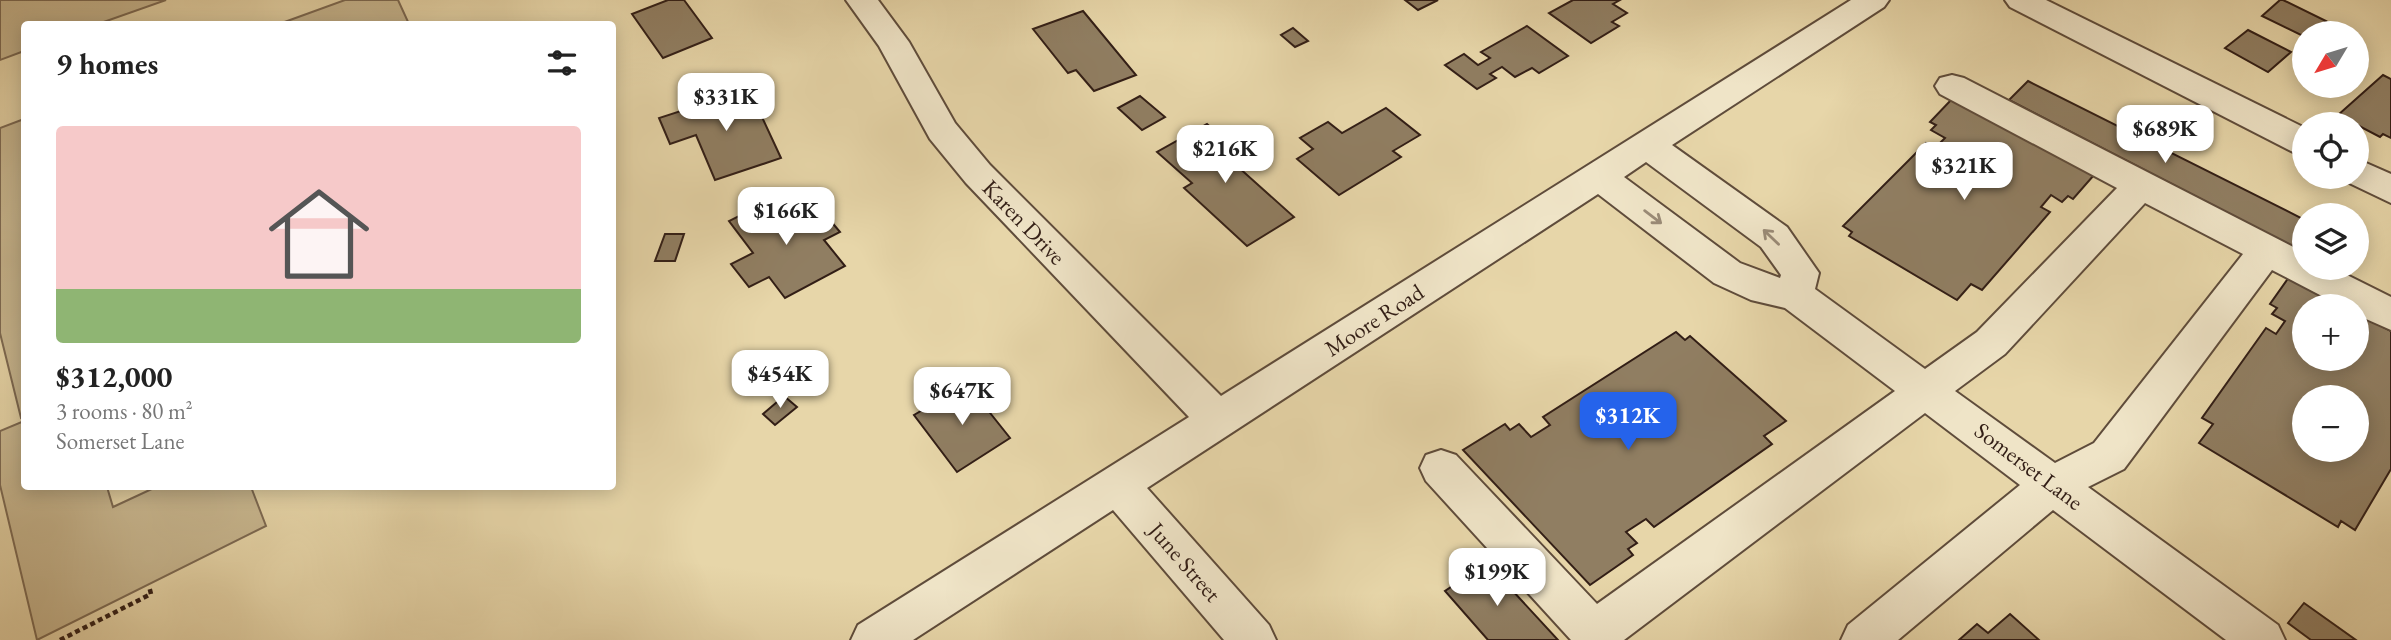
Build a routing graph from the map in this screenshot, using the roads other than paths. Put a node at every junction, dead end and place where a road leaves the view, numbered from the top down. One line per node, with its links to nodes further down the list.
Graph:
1 (862, 0): 15 (street, Karen Drive)
2 (1873, 0): 6 (street, Moore Road)
3 (2021, 0): 5 (street)
4 (1952, 86): 9 (street)
5 (2292, 136)
6 (1647, 145): 7 (street, Moore Road); 12 (street, one-way to 6)
7 (1599, 176): 12 (street, Somerset Lane, one-way to 12); 15 (street, Moore Road)
8 (2369, 178): 10 (street)
9 (2141, 185): 11 (street); 14 (street)
10 (2391, 190)
11 (2267, 250): 13 (street); 18 (street)
12 (1795, 295): 14 (street, Somerset Lane)
13 (2391, 315)
14 (1927, 390): 18 (street, Somerset Lane); 19 (street)
15 (1218, 420): 17 (street, Moore Road)
16 (1441, 468): 19 (street)
17 (1117, 484): 20 (street, Moore Road); 21 (street, June Street)
18 (2053, 484): 22 (street); 23 (street, Somerset Lane)
19 (1597, 637)
20 (874, 640)
21 (1253, 640)
22 (1864, 640)
23 (2262, 640)

